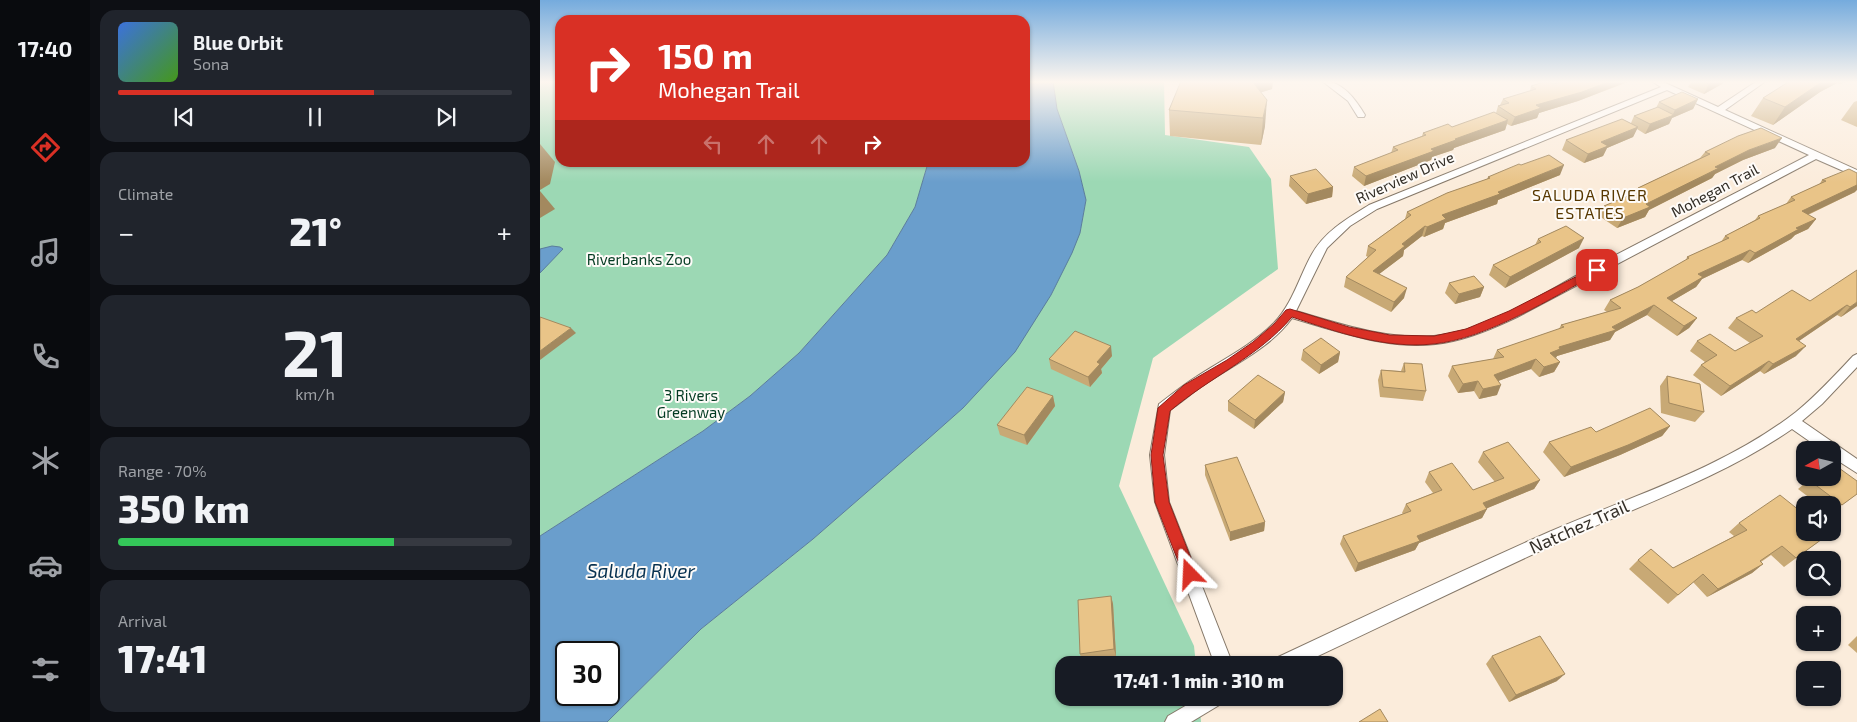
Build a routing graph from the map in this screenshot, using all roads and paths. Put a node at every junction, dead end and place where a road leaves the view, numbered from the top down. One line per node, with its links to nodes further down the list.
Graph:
1 (1598, 115): 5 (street, Riverview Drive)
2 (1729, 115): 3 (street)
3 (1816, 155): 4 (street); 5 (street, Mohegan Trail)
4 (1857, 174)
5 (1290, 312): 9 (street, Riverview Drive)
6 (1857, 359): 7 (street, Natchez Trail)
7 (1793, 422): 8 (street); 10 (street, Natchez Trail)
8 (1857, 467)
9 (1221, 656)
10 (1299, 656)
11 (1201, 706): 12 (street)
12 (1174, 722)

